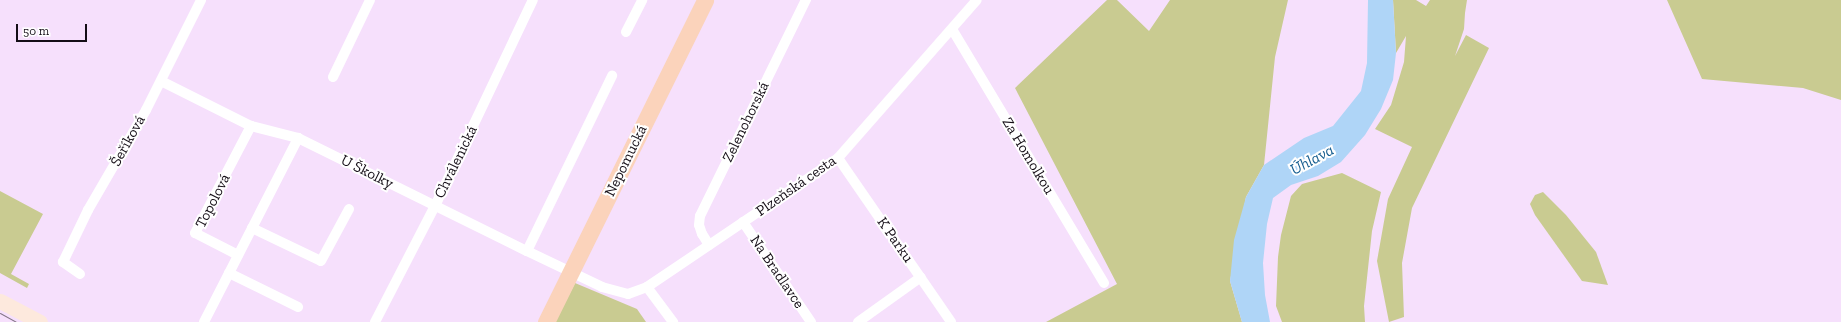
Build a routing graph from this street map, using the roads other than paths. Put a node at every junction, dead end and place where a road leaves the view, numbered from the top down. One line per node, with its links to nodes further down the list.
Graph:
1 (201, 0): 12 (street, Šeříková)
2 (370, 0): 11 (street)
3 (533, 0): 16 (street, Chválenická)
4 (642, 0): 9 (street)
5 (705, 0): 23 (main road, Nepomucká)
6 (806, 0): 20 (street, Zelenohorská)
7 (977, 0): 8 (street, Plzeňská cesta)
8 (952, 29): 15 (street, Plzeňská cesta); 27 (street, Za Homolkou)
9 (626, 32)
10 (612, 76): 21 (street)
11 (333, 77)
12 (160, 81): 13 (street, U Školky); 25 (street, Šeříková)
13 (251, 126): 14 (street, U Školky); 22 (street, Topolová)
14 (298, 138): 16 (street, U Školky); 19 (street)
15 (838, 158): 18 (street, Plzeňská cesta); 26 (street, K Parku)
16 (435, 206): 21 (street, U Školky); 33 (street, Chválenická)
17 (348, 209): 19 (street)
18 (742, 222): 20 (street, Plzeňská cesta); 36 (street, Na Bradlavce)
19 (252, 228): 22 (street)
20 (709, 245): 28 (street, Plzeňská cesta)
21 (527, 251): 23 (street, U Školky)
22 (238, 255): 24 (street)
23 (571, 272): 28 (street, Plzeňská cesta); 34 (main road, Nepomucká)
24 (229, 273): 30 (street); 32 (street)
25 (80, 274)
26 (921, 277): 37 (street); 38 (street, K Parku)
27 (1104, 283)
28 (647, 287): 35 (street)
29 (0, 301): 31 (main road)
30 (298, 307)
31 (40, 322)
32 (204, 322)
33 (376, 322)
34 (546, 322)
35 (673, 322)
36 (811, 322)
37 (858, 322)
38 (951, 322)

